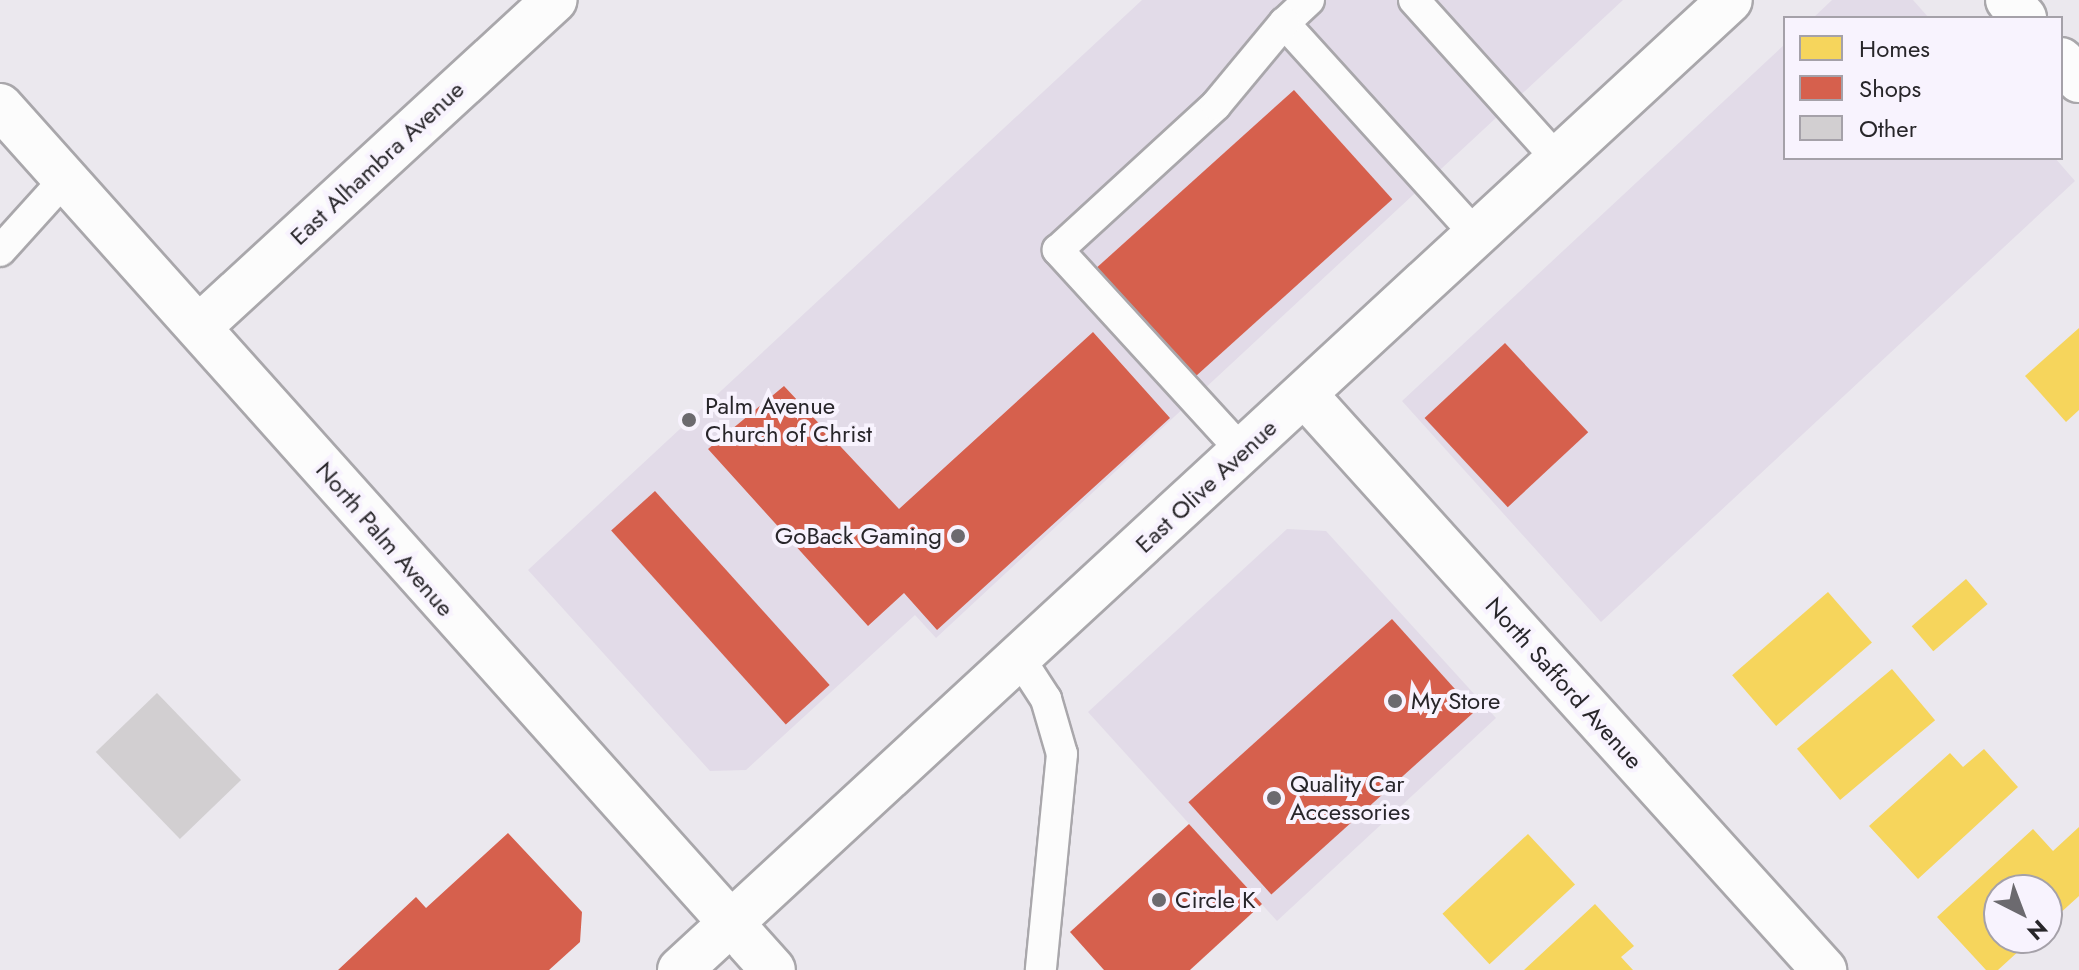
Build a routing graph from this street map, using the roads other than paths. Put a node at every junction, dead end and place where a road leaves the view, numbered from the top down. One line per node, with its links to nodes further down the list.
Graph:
1 (555, 0): 15 (main road, East Alhambra Avenue)
2 (1309, 0): 7 (lane)
3 (1414, 0): 11 (lane)
4 (1730, 0): 11 (main road, East Olive Avenue)
5 (2008, 0): 6 (main road)
6 (2022, 16)
7 (1284, 23): 13 (lane); 17 (lane)
8 (2063, 62): 9 (main road)
9 (2079, 80)
10 (0, 106): 12 (main road, North Palm Avenue)
11 (1558, 160): 13 (main road, East Olive Avenue)
12 (65, 179): 14 (lane); 15 (main road, North Palm Avenue)
13 (1477, 236): 16 (main road, East Olive Avenue)
14 (0, 251)
15 (199, 327): 19 (main road, North Palm Avenue)
16 (1305, 395): 17 (main road, East Olive Avenue); 23 (main road, North Safford Avenue)
17 (1242, 451): 18 (main road, East Olive Avenue)
18 (1020, 659): 19 (main road, East Olive Avenue); 22 (lane)
19 (731, 923): 20 (main road, East Olive Avenue); 21 (main road, North Palm Avenue)
20 (680, 970)
21 (773, 970)
22 (1041, 970)
23 (1824, 970)

